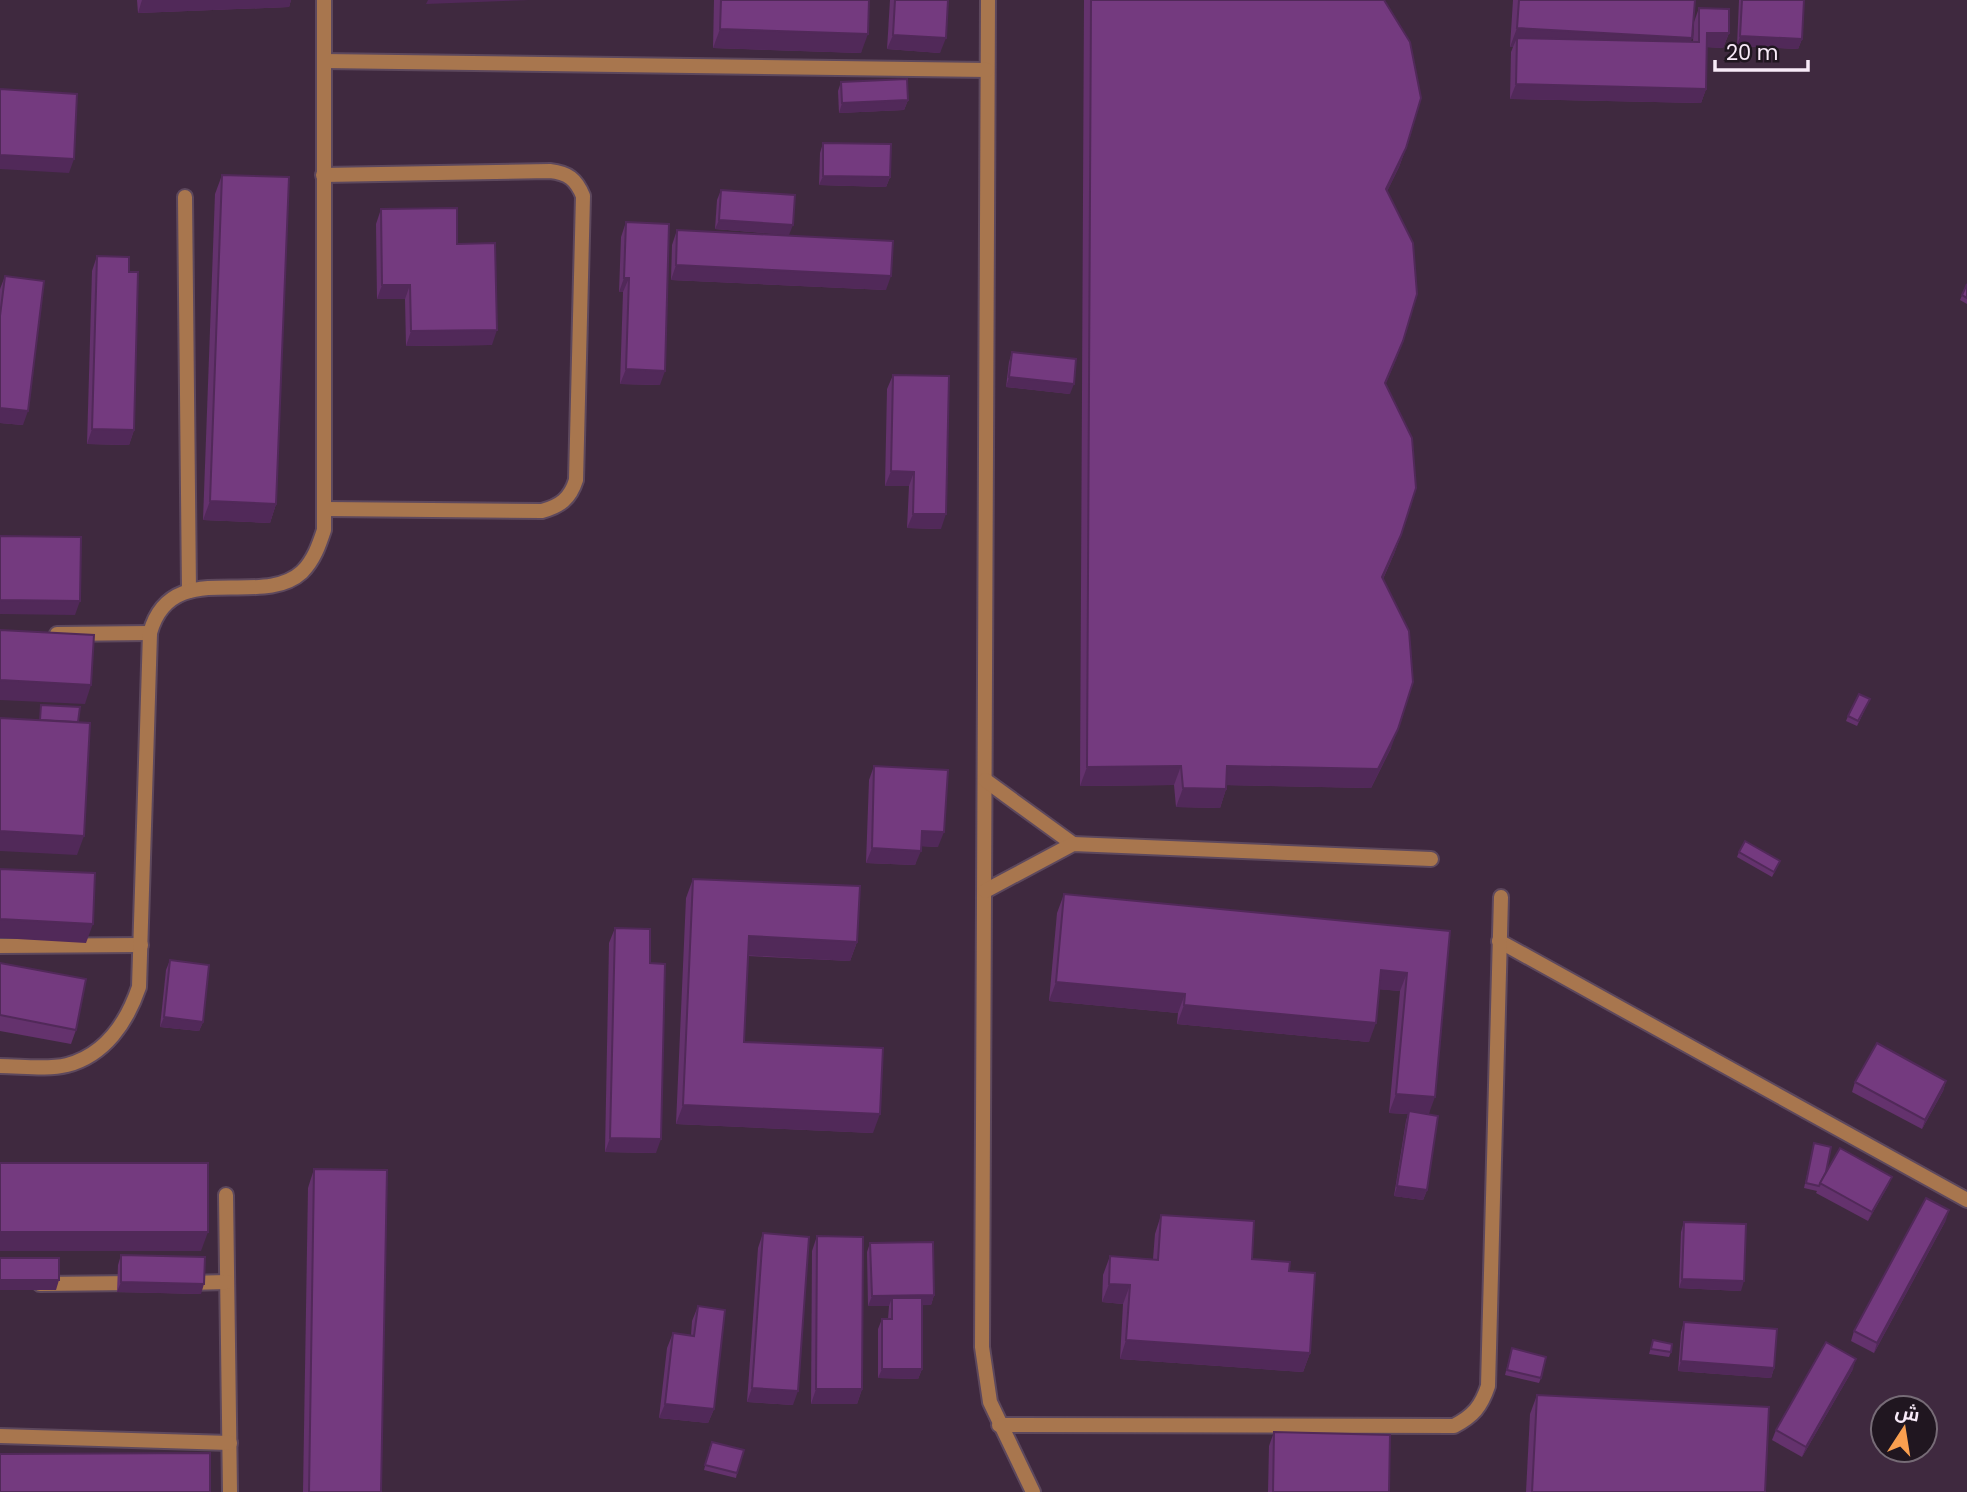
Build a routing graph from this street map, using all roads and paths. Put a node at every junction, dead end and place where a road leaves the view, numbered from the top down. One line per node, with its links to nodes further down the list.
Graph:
1 (324, 0): 3 (lane)
2 (988, 0): 4 (lane)
3 (324, 61): 4 (lane); 5 (lane)
4 (987, 70): 11 (lane)
5 (323, 175): 7 (lane); 7 (lane)
6 (185, 197): 8 (lane)
7 (326, 509): 8 (lane)
8 (189, 591): 9 (lane)
9 (150, 633): 10 (lane); 17 (lane)
10 (41, 634)
11 (985, 780): 12 (lane); 14 (lane)
12 (1073, 844): 13 (lane); 14 (lane)
13 (1431, 859)
14 (985, 891): 26 (lane)
15 (1501, 897): 16 (lane)
16 (1499, 941): 21 (lane); 26 (lane)
17 (141, 945): 18 (lane); 19 (lane)
18 (0, 946)
19 (0, 1066)
20 (226, 1195): 22 (lane)
21 (1967, 1200)
22 (227, 1282): 24 (lane); 28 (lane)
23 (147, 1283): 25 (lane)
24 (174, 1283)
25 (27, 1284)
26 (999, 1425): 30 (lane)
27 (0, 1436): 28 (lane)
28 (230, 1443): 29 (lane)
29 (230, 1492)
30 (1033, 1492)

